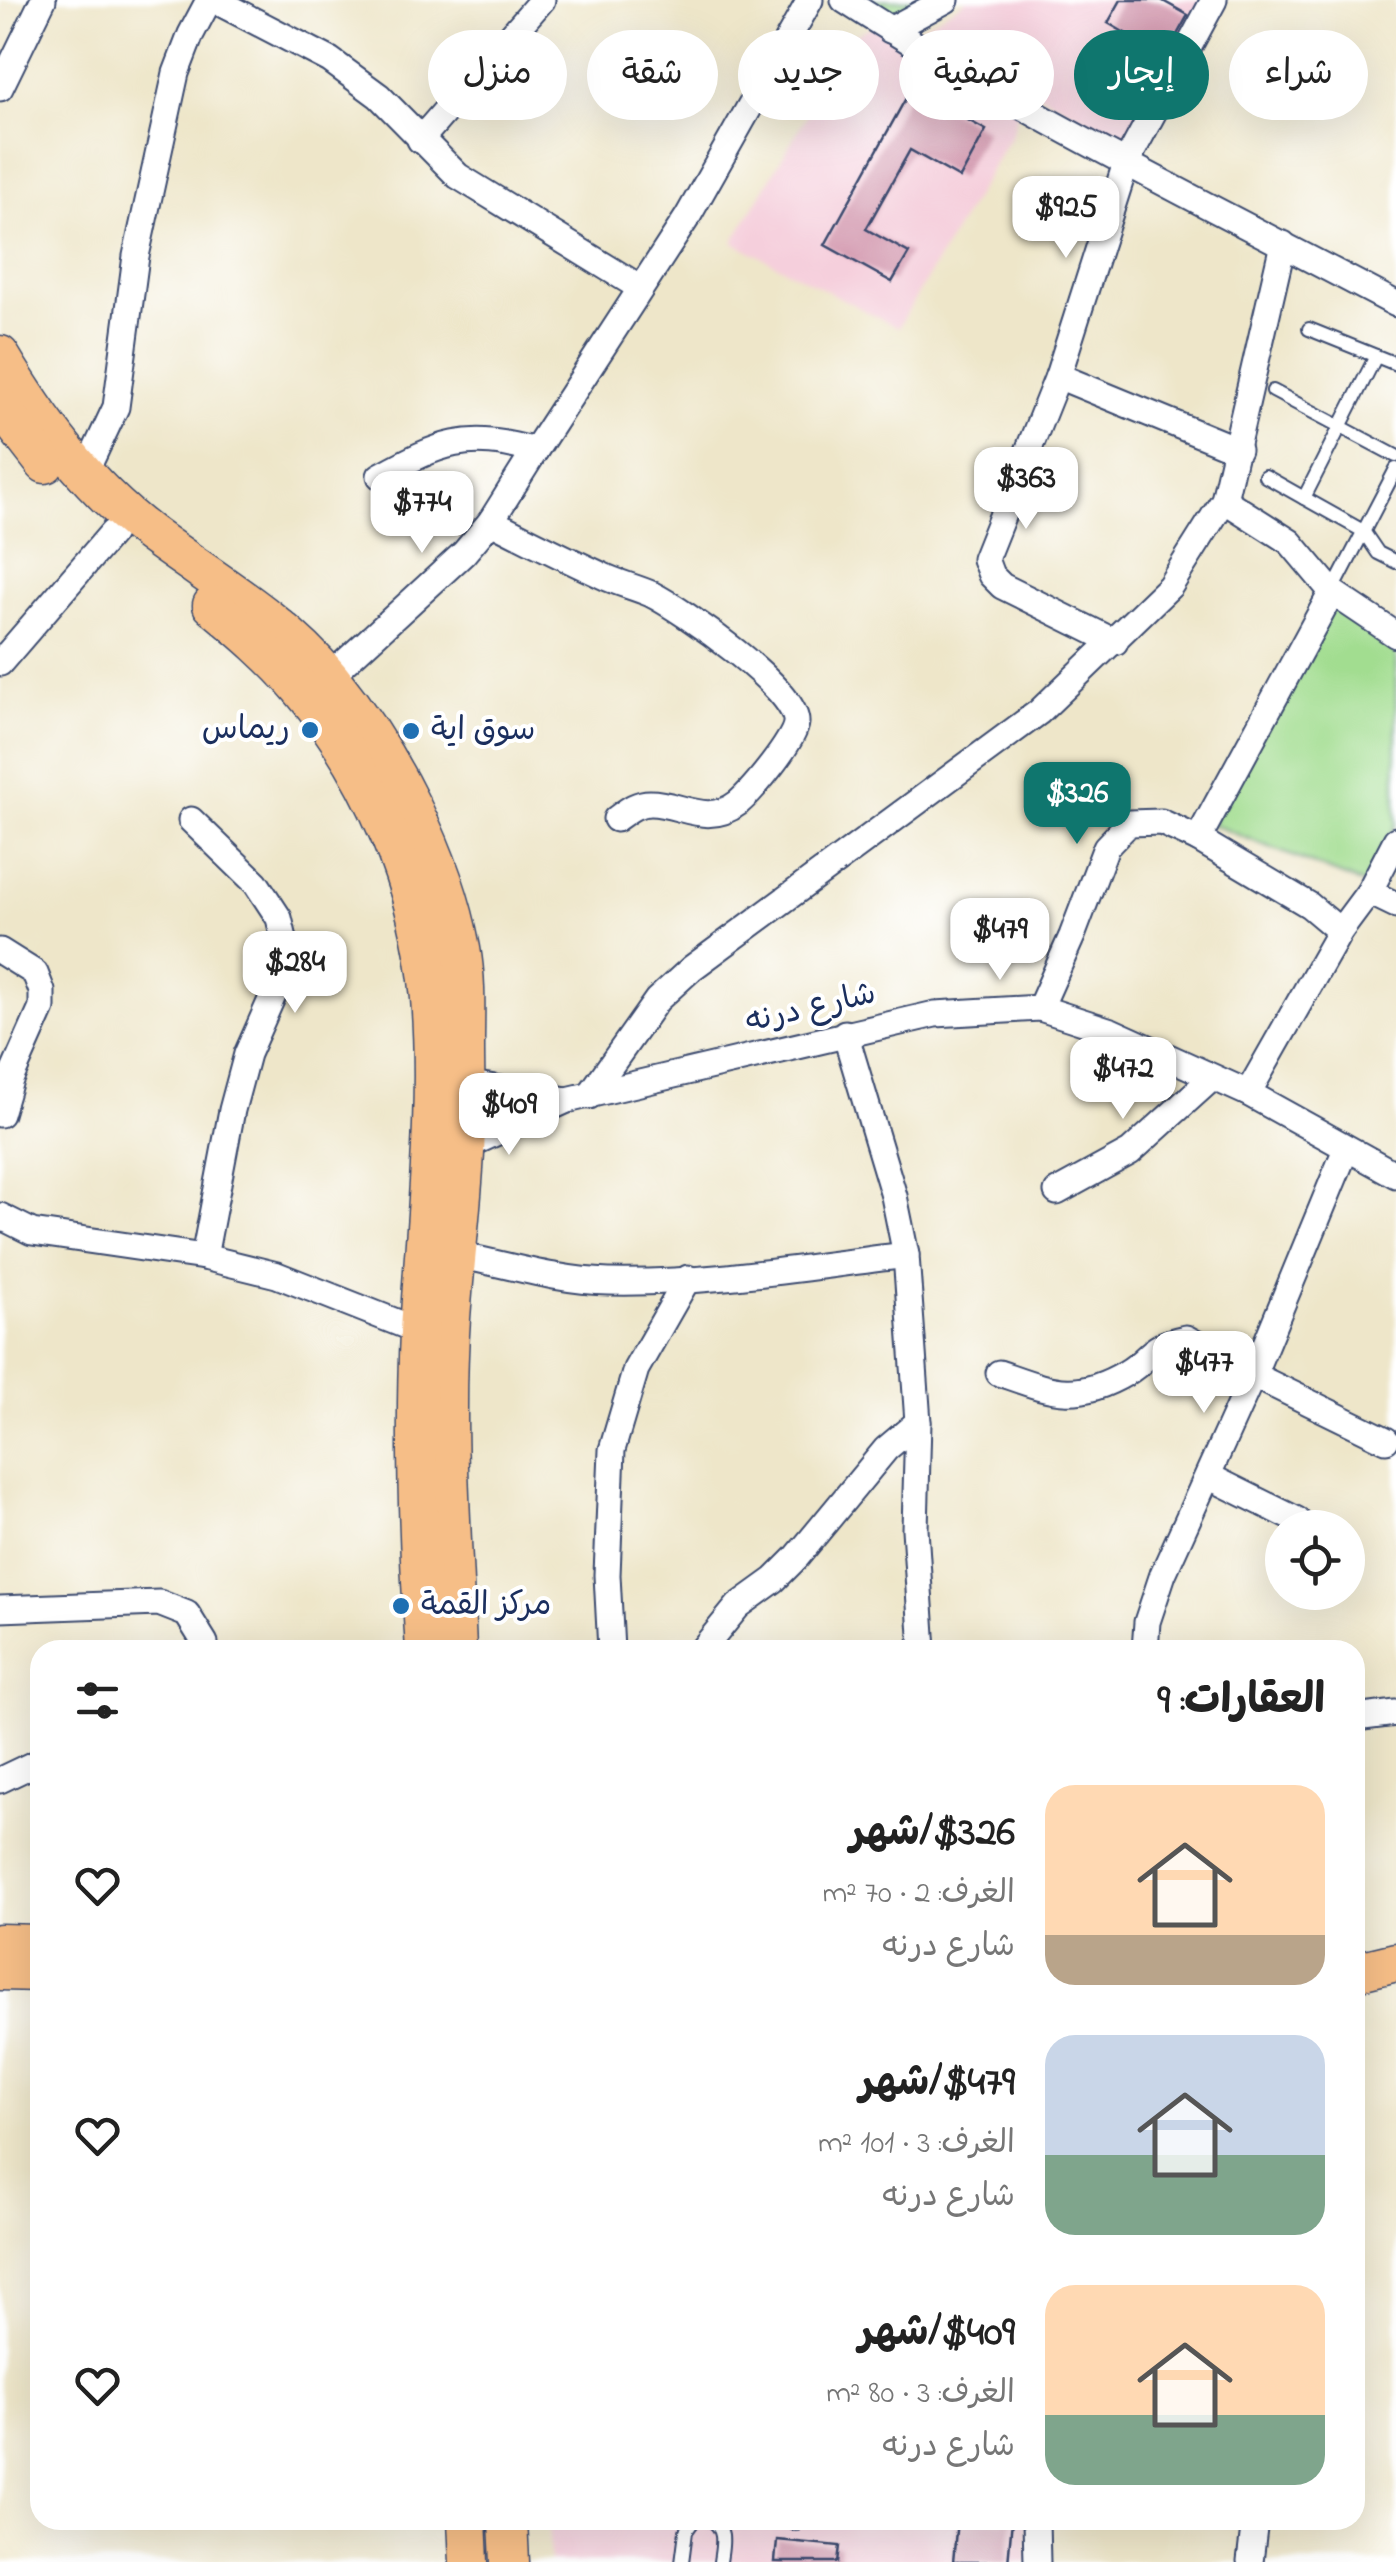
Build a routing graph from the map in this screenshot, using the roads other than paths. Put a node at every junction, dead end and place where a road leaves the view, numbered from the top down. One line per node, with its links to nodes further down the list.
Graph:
1 (43, 0): 9 (street)
2 (212, 0): 10 (street); 26 (street)
3 (542, 0): 10 (street)
4 (810, 0): 13 (street)
5 (844, 0): 8 (street)
6 (946, 0): 8 (street)
7 (1214, 0): 11 (street)
8 (890, 30): 11 (street)
9 (0, 88)
10 (420, 140): 13 (street)
11 (1126, 163): 12 (street); 18 (street)
12 (1283, 244): 14 (street); 22 (street)
13 (639, 287): 23 (street)
14 (1396, 304)
15 (1309, 329): 16 (lane)
16 (1376, 356): 17 (lane); 21 (lane)
17 (1396, 364)
18 (1058, 376): 22 (street); 37 (street)
19 (4, 384): 26 (main road); 33 (main road)
20 (1273, 391): 21 (lane)
21 (1341, 426): 24 (lane); 29 (lane)
22 (1238, 450): 30 (street)
23 (535, 451): 27 (street); 31 (street)
24 (1396, 456)
25 (1396, 468): 32 (lane)
26 (84, 473): 39 (main road)
27 (380, 476)
28 (1264, 476): 29 (lane)
29 (1304, 498): 32 (lane)
30 (1224, 500): 35 (street); 37 (street)
31 (491, 522): 39 (street); 40 (street)
32 (1363, 531): 34 (lane); 35 (lane)
33 (112, 533): 38 (street); 51 (main road)
34 (1396, 562)
35 (1332, 592): 36 (street); 42 (street)
36 (1396, 635)
37 (1115, 642): 53 (street)
38 (0, 663)
39 (329, 677): 51 (main road)
40 (616, 818)
41 (191, 820): 63 (street)
42 (1198, 839): 46 (street); 48 (street)
43 (1396, 840): 44 (street)
44 (1370, 892): 45 (street); 46 (street)
45 (1396, 905)
46 (1340, 932): 52 (street)
47 (0, 951): 54 (street)
48 (1040, 1008): 49 (street, شارع درنه); 50 (street, شارع درنه)
49 (845, 1033): 53 (street, شارع درنه); 61 (street)
50 (1212, 1078): 52 (street, شارع درنه); 59 (street)
51 (448, 1080): 53 (street, شارع درنه); 55 (main road); 57 (main road)
52 (1248, 1094): 56 (street, شارع درنه)
53 (578, 1098): 55 (street, شارع درنه)
54 (0, 1114)
55 (465, 1148): 57 (street, شارع درنه); 62 (main road)
56 (1346, 1150): 58 (street, شارع درنه); 67 (street)
57 (429, 1160): 65 (main road)
58 (1396, 1175)
59 (1056, 1192)
60 (0, 1216): 63 (street)
61 (906, 1254): 64 (street); 68 (street)
62 (458, 1255): 64 (street); 75 (main road)
63 (204, 1257): 65 (street)
64 (688, 1278): 76 (street)
65 (419, 1331): 74 (main road)
66 (998, 1373): 67 (street)
67 (1253, 1375): 69 (street); 70 (street)
68 (918, 1422): 77 (street); 78 (street)
69 (1386, 1440)
70 (1208, 1476): 71 (street); 79 (street)
71 (1277, 1510)
72 (0, 1609): 73 (street)
73 (203, 1640)
74 (424, 1640)
75 (457, 1640)
76 (610, 1640)
77 (710, 1640)
78 (923, 1640)
79 (1146, 1640)
80 (1396, 1714): 81 (street)
81 (1365, 1717)
82 (30, 1765): 83 (street)
83 (0, 1780)
84 (1396, 1940): 85 (main road)
85 (1365, 1945)
86 (1396, 1962): 87 (main road)
87 (1365, 1970)
88 (467, 2530): 94 (main road)
89 (508, 2530): 95 (main road)
90 (687, 2530): 96 (lane)
91 (721, 2530): 97 (lane)
92 (1036, 2530): 98 (street)
93 (1254, 2530): 99 (street)
94 (469, 2562)
95 (510, 2562)
96 (682, 2562)
97 (720, 2562)
98 (1038, 2562)
99 (1250, 2562)

